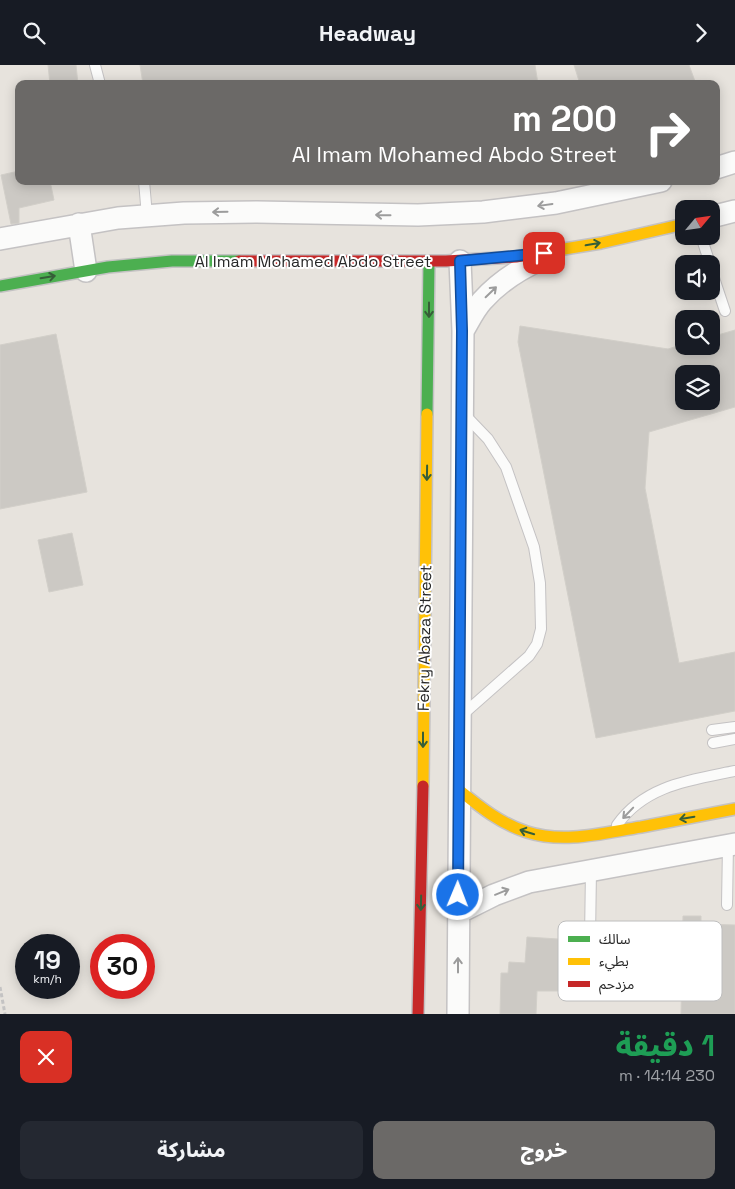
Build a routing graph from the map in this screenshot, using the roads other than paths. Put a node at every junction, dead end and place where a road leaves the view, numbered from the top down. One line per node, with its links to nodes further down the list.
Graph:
1 (94, 65): 2 (lane)
2 (99, 80)
3 (735, 162): 4 (street)
4 (720, 167)
5 (144, 185): 9 (lane)
6 (642, 185): 9 (street, one-way to 9)
7 (735, 211): 8 (street)
8 (720, 215)
9 (147, 216): 10 (street)
10 (79, 224): 12 (street); 16 (street)
11 (675, 226): 13 (street, Al Imam Mohamed Abdo Street, one-way to 11)
12 (0, 239)
13 (559, 251): 15 (street, Al Imam Mohamed Abdo Street); 20 (street, one-way to 13)
14 (429, 261): 15 (street, Al Imam Mohamed Abdo Street); 16 (street, Al Imam Mohamed Abdo Street); 36 (street, Fekry Abaza Street, one-way to 36)
15 (460, 261): 20 (street)
16 (86, 271): 17 (street, Al Imam Mohamed Abdo Street, one-way to 16)
17 (0, 286)
18 (720, 298): 19 (lane)
19 (724, 311)
20 (462, 331): 21 (street)
21 (461, 411): 22 (street); 22 (lane)
22 (460, 718): 28 (street)
23 (735, 727): 24 (lane)
24 (712, 730)
25 (735, 739): 26 (lane)
26 (713, 743)
27 (735, 771): 30 (lane, one-way to 30)
28 (459, 790): 30 (street, one-way to 28); 34 (street)
29 (735, 809): 30 (street, one-way to 30)
30 (613, 831)
31 (732, 844): 32 (street); 33 (lane)
32 (591, 870): 34 (street, one-way to 32); 35 (lane)
33 (727, 905)
34 (458, 913): 37 (street, one-way to 34)
35 (590, 921)
36 (418, 1014)
37 (458, 1014)

